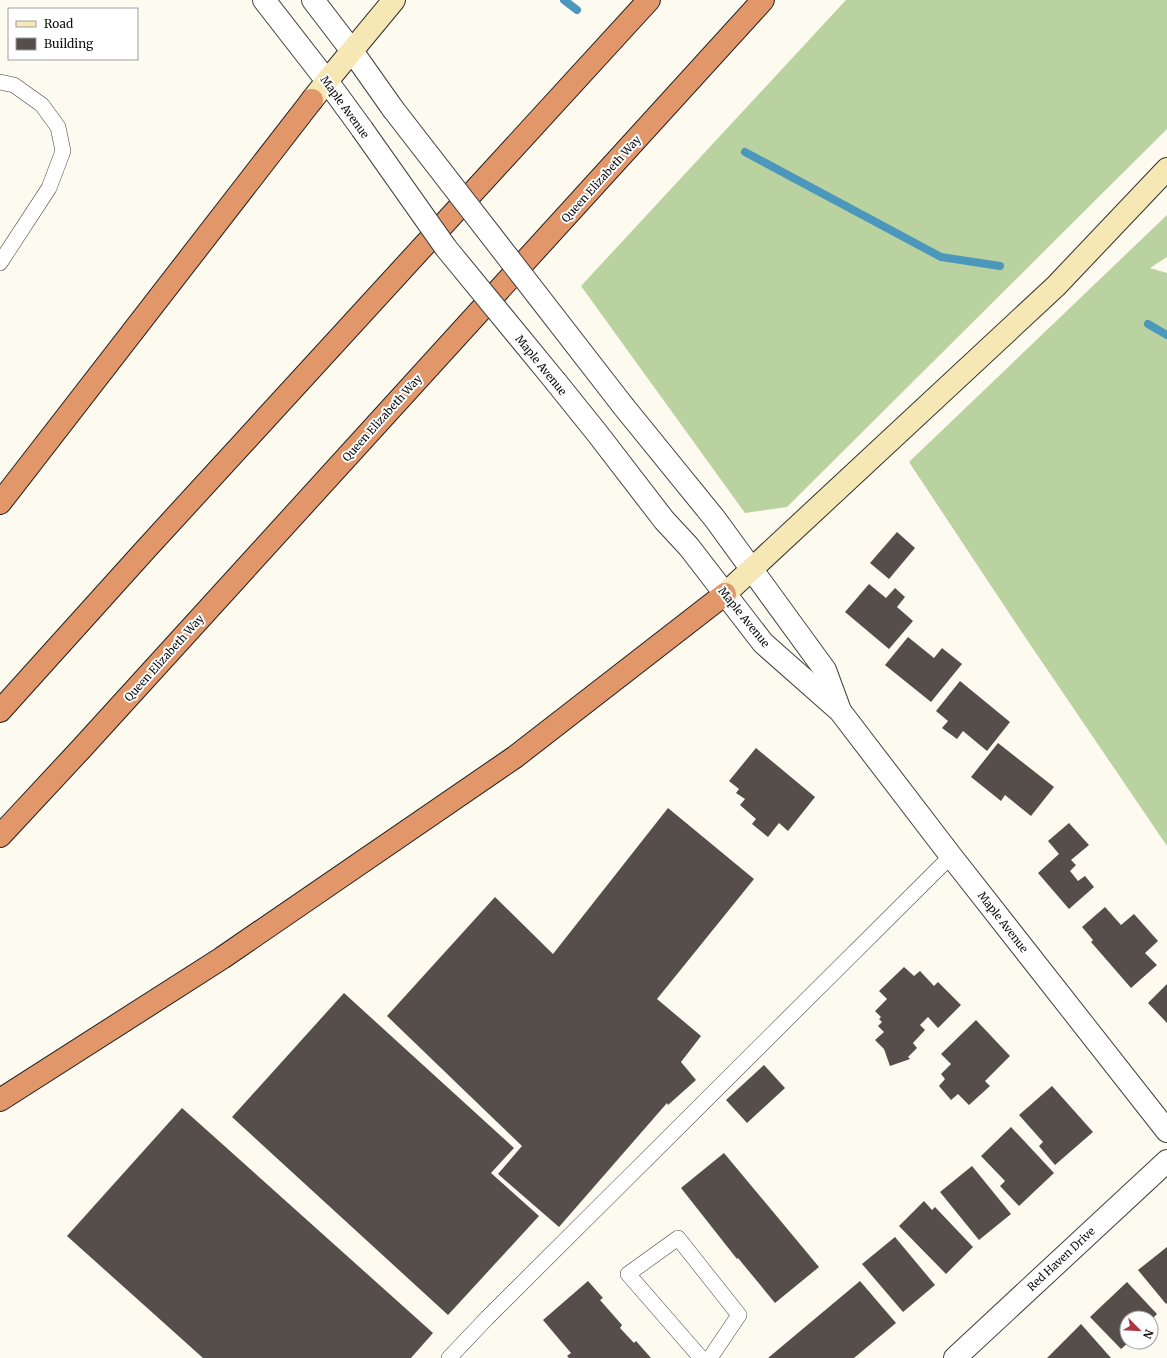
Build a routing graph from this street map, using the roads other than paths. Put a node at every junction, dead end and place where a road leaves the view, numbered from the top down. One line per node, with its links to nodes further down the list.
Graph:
1 (264, 0): 7 (street, Maple Avenue)
2 (314, 0): 6 (street, Maple Avenue)
3 (394, 0): 6 (main road)
4 (649, 0): 15 (highway)
5 (764, 0): 17 (highway, Queen Elizabeth Way)
6 (352, 51): 7 (main road); 13 (street, Maple Avenue, bridge)
7 (327, 81): 9 (main road); 14 (street, Maple Avenue, bridge)
8 (0, 82): 11 (lane)
9 (312, 100): 12 (highway)
10 (1167, 169): 13 (main road)
11 (0, 263)
12 (0, 503)
13 (752, 569): 14 (main road); 16 (street, Maple Avenue)
14 (725, 594): 16 (street, Maple Avenue); 19 (highway)
15 (0, 711)
16 (840, 711): 18 (street, Maple Avenue)
17 (0, 836)
18 (951, 856): 20 (street, Maple Avenue); 22 (lane)
19 (0, 1100)
20 (1167, 1131)
21 (1167, 1161): 25 (street, Red Haven Drive)
22 (449, 1358)
23 (701, 1358): 24 (lane)
24 (710, 1358)
25 (955, 1358)

